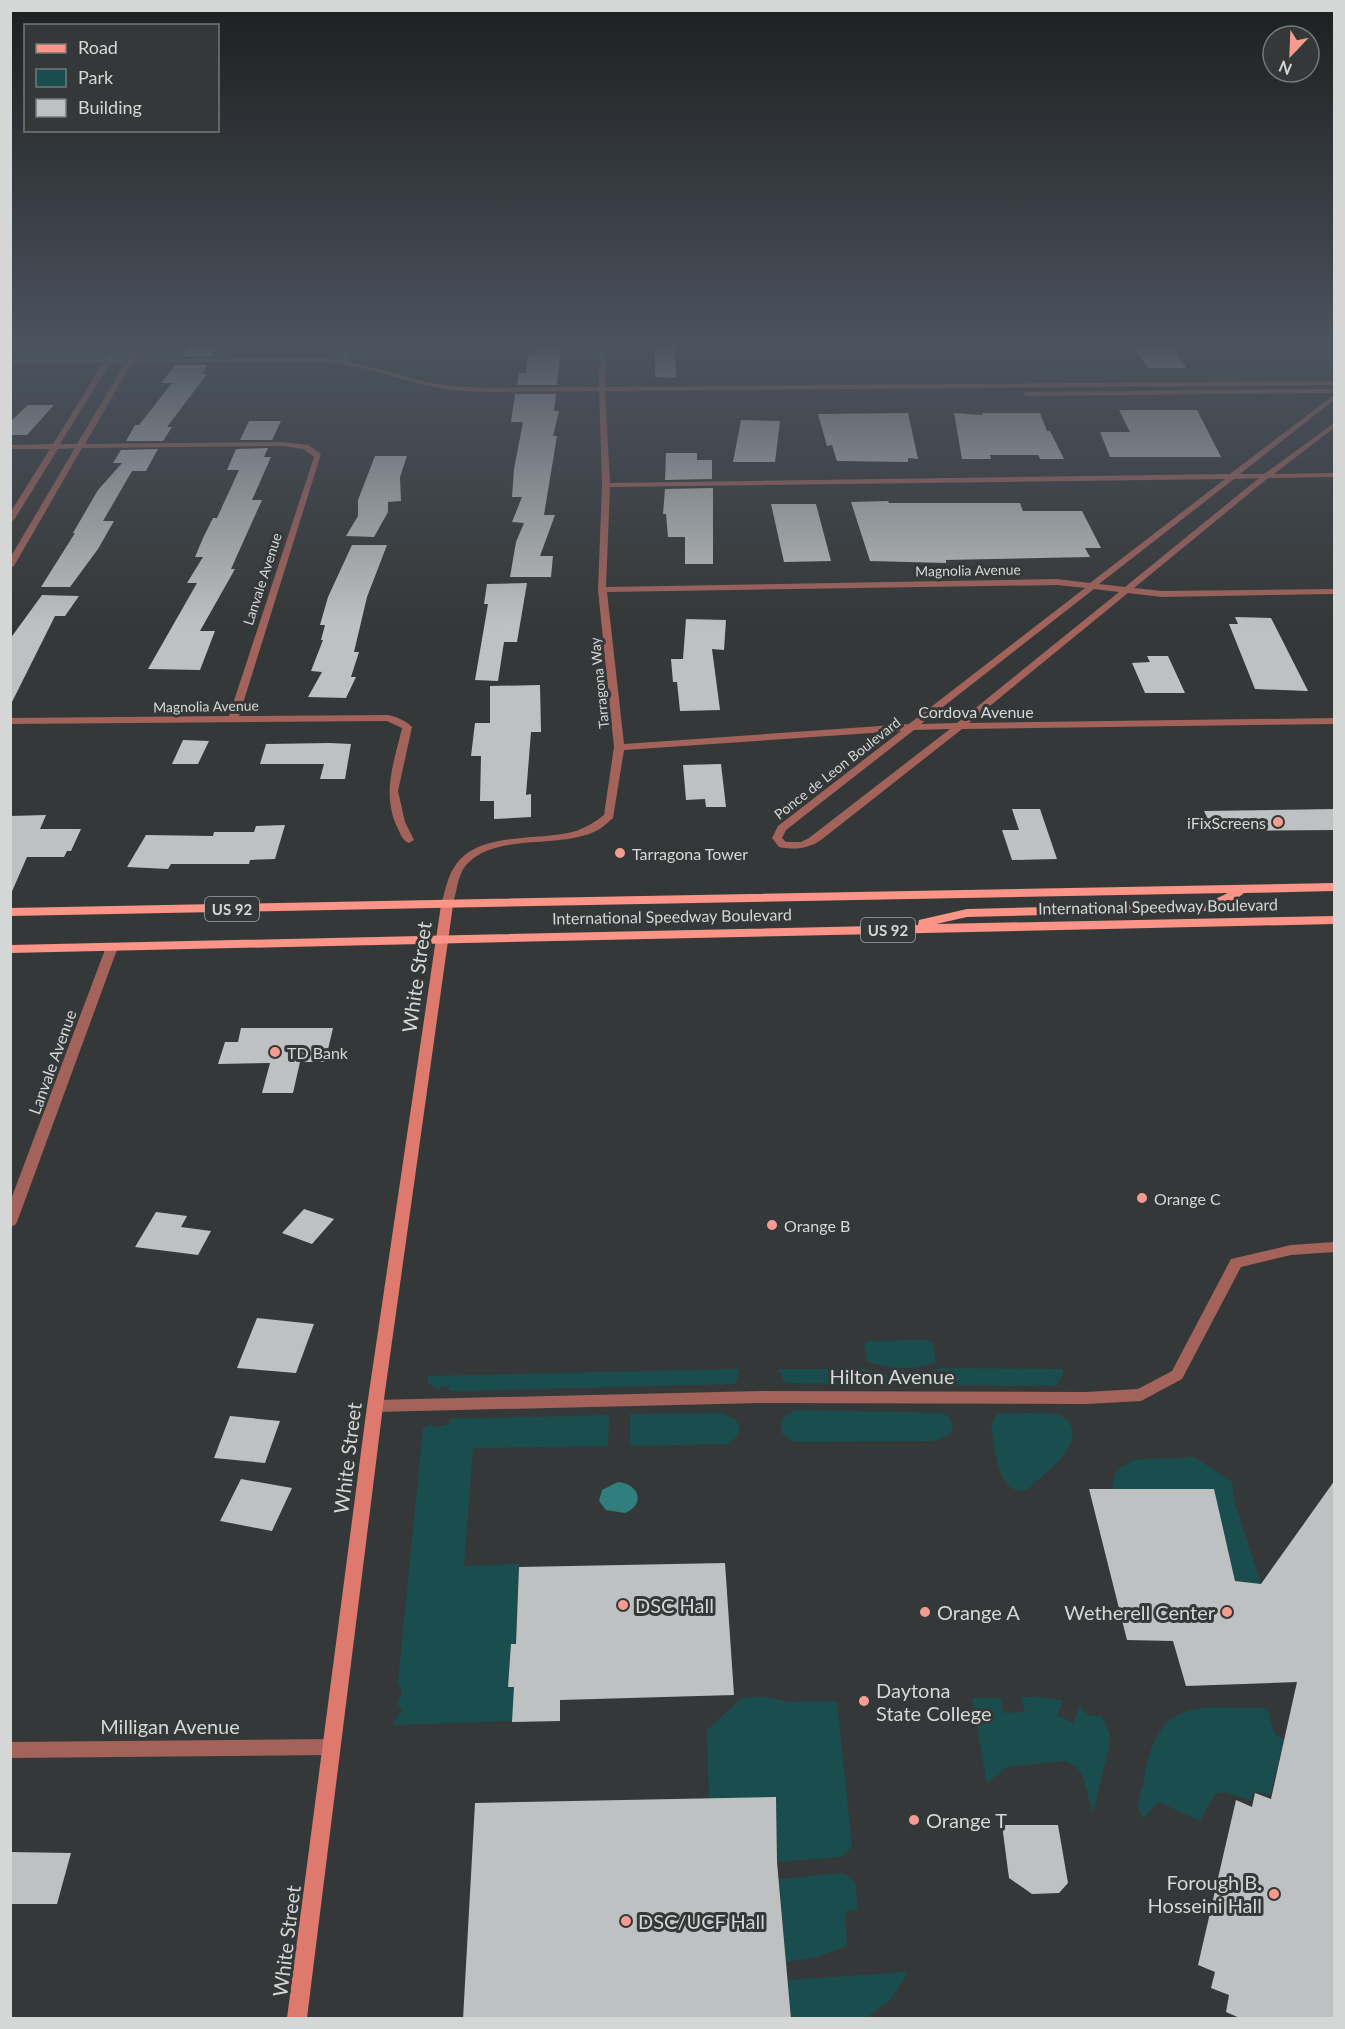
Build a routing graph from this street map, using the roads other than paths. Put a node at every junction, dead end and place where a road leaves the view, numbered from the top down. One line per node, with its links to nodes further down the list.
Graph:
1 (61, 438): 6 (street)
2 (85, 438): 7 (street)
3 (604, 438): 12 (street, Tarragona Way)
4 (1282, 438): 10 (street, Ponce de Leon Boulevard)
5 (1318, 438): 11 (street, Ponce de Leon Boulevard)
6 (56, 446): 7 (street); 8 (street); 13 (street)
7 (80, 446): 14 (street); 19 (street, Lanvale Avenue)
8 (10, 447)
9 (1335, 475): 11 (street)
10 (1232, 476): 11 (street); 12 (street); 15 (street, Ponce de Leon Boulevard)
11 (1266, 476): 17 (street, Ponce de Leon Boulevard)
12 (606, 485): 16 (street, Tarragona Way)
13 (10, 520)
14 (10, 566)
15 (1093, 585): 16 (street, Magnolia Avenue); 17 (street, Magnolia Avenue); 22 (street, Ponce de Leon Boulevard)
16 (602, 590): 24 (street, Tarragona Way)
17 (1127, 591): 18 (street, Magnolia Avenue); 23 (street, Ponce de Leon Boulevard)
18 (1335, 592)
19 (233, 719): 20 (street, Magnolia Avenue); 25 (street, Magnolia Avenue)
20 (10, 721)
21 (1335, 721): 23 (street, Cordova Avenue)
22 (912, 727): 23 (street, Cordova Avenue); 23 (street, Ponce de Leon Boulevard); 24 (street, Cordova Avenue)
23 (959, 727)
24 (619, 747): 28 (street, Tarragona Way)
25 (409, 840)
26 (1335, 887): 27 (main road, International Speedway Boulevard / US 92)
27 (1240, 889): 28 (main road, International Speedway Boulevard / US 92); 31 (main road)
28 (447, 905): 29 (main road, International Speedway Boulevard / US 92); 32 (street, White Street)
29 (10, 912)
30 (1335, 920): 31 (main road, International Speedway Boulevard / US 92)
31 (902, 929): 32 (main road, International Speedway Boulevard / US 92)
32 (442, 940): 33 (main road, International Speedway Boulevard / US 92); 37 (street, White Street)
33 (112, 947): 34 (main road, International Speedway Boulevard / US 92); 35 (street, Lanvale Avenue)
34 (10, 949)
35 (10, 1222)
36 (1335, 1247): 37 (street, Hilton Avenue)
37 (375, 1406): 38 (street, White Street)
38 (331, 1747): 39 (street, Milligan Avenue); 40 (street, White Street)
39 (10, 1750)
40 (297, 2019)

